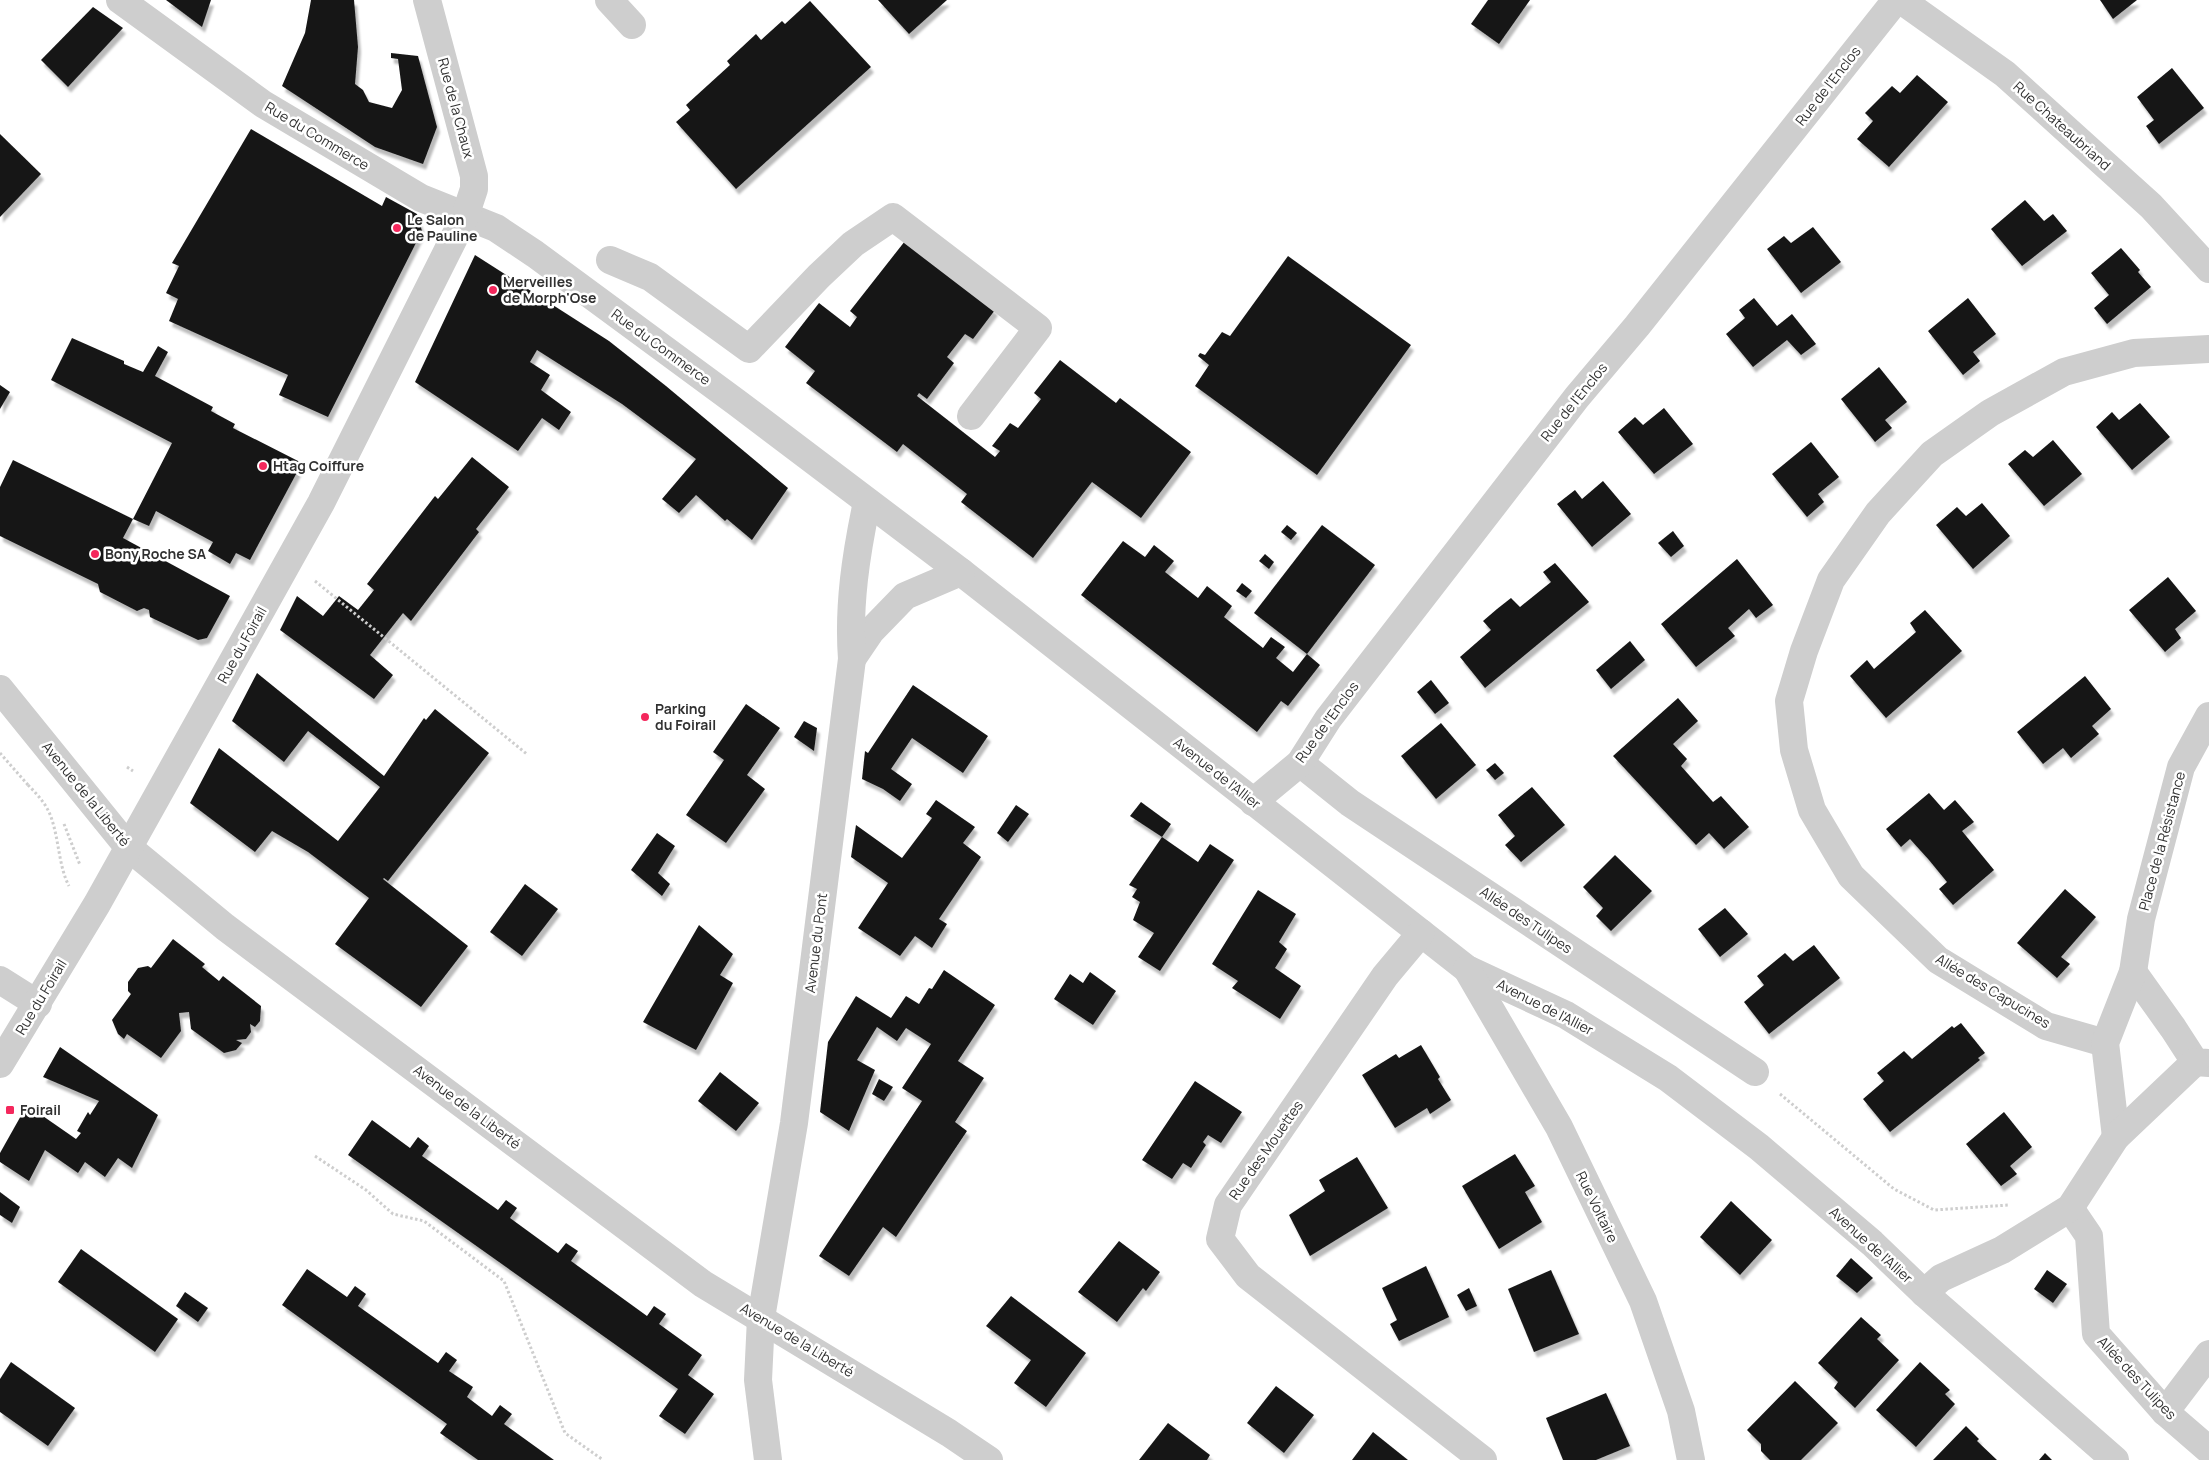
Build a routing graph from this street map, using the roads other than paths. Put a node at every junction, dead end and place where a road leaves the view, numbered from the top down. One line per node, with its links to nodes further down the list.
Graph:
1 (120, 0): 7 (street, Rue du Commerce)
2 (427, 0): 7 (street, Rue de la Chaux)
3 (609, 0): 6 (street)
4 (1896, 0): 17 (street, Rue de l'Enclos)
5 (1901, 0): 9 (street, Rue Chateaubriand)
6 (632, 25)
7 (465, 216): 12 (street, Rue du Commerce); 19 (street, Rue du Foirail)
8 (610, 260): 11 (street)
9 (2209, 269)
10 (2209, 349): 25 (street, Allée des Capucines)
11 (971, 416)
12 (867, 502): 13 (street, Rue du Commerce); 14 (street, Avenue du Pont)
13 (961, 572): 14 (street, Avenue du Pont); 18 (street, Avenue de l'Allier)
14 (852, 659): 32 (street, Avenue du Pont)
15 (0, 689): 19 (street, Avenue de la Liberté)
16 (2209, 716): 22 (street, Place de la Résistance)
17 (1300, 763): 18 (street, Rue de l'Enclos); 28 (street, Allée des Tulipes)
18 (1253, 802): 20 (street, Avenue de l'Allier)
19 (128, 847): 24 (street, Rue du Foirail); 32 (street, Avenue de la Liberté)
20 (1420, 933): 21 (street, Avenue de l'Allier); 38 (street, Rue des Mouettes)
21 (1467, 969): 31 (street, Avenue de l'Allier); 39 (street, Rue Voltaire)
22 (2133, 972): 25 (street, Place de la Résistance); 26 (street)
23 (0, 980): 24 (street)
24 (38, 1004): 27 (street, Rue du Foirail)
25 (2105, 1043): 29 (street, Place de la Résistance)
26 (2202, 1062): 29 (street)
27 (0, 1064)
28 (1755, 1072)
29 (2116, 1137): 30 (street)
30 (2070, 1208): 31 (street); 34 (street, Allée des Tulipes)
31 (1924, 1293): 40 (street, Avenue de l'Allier)
32 (761, 1318): 36 (street); 37 (street, Avenue de la Liberté)
33 (2209, 1354): 34 (street)
34 (2165, 1412): 35 (street, Allée des Tulipes)
35 (2209, 1450)
36 (768, 1460)
37 (989, 1460)
38 (1483, 1460)
39 (1691, 1460)
40 (2115, 1460)

